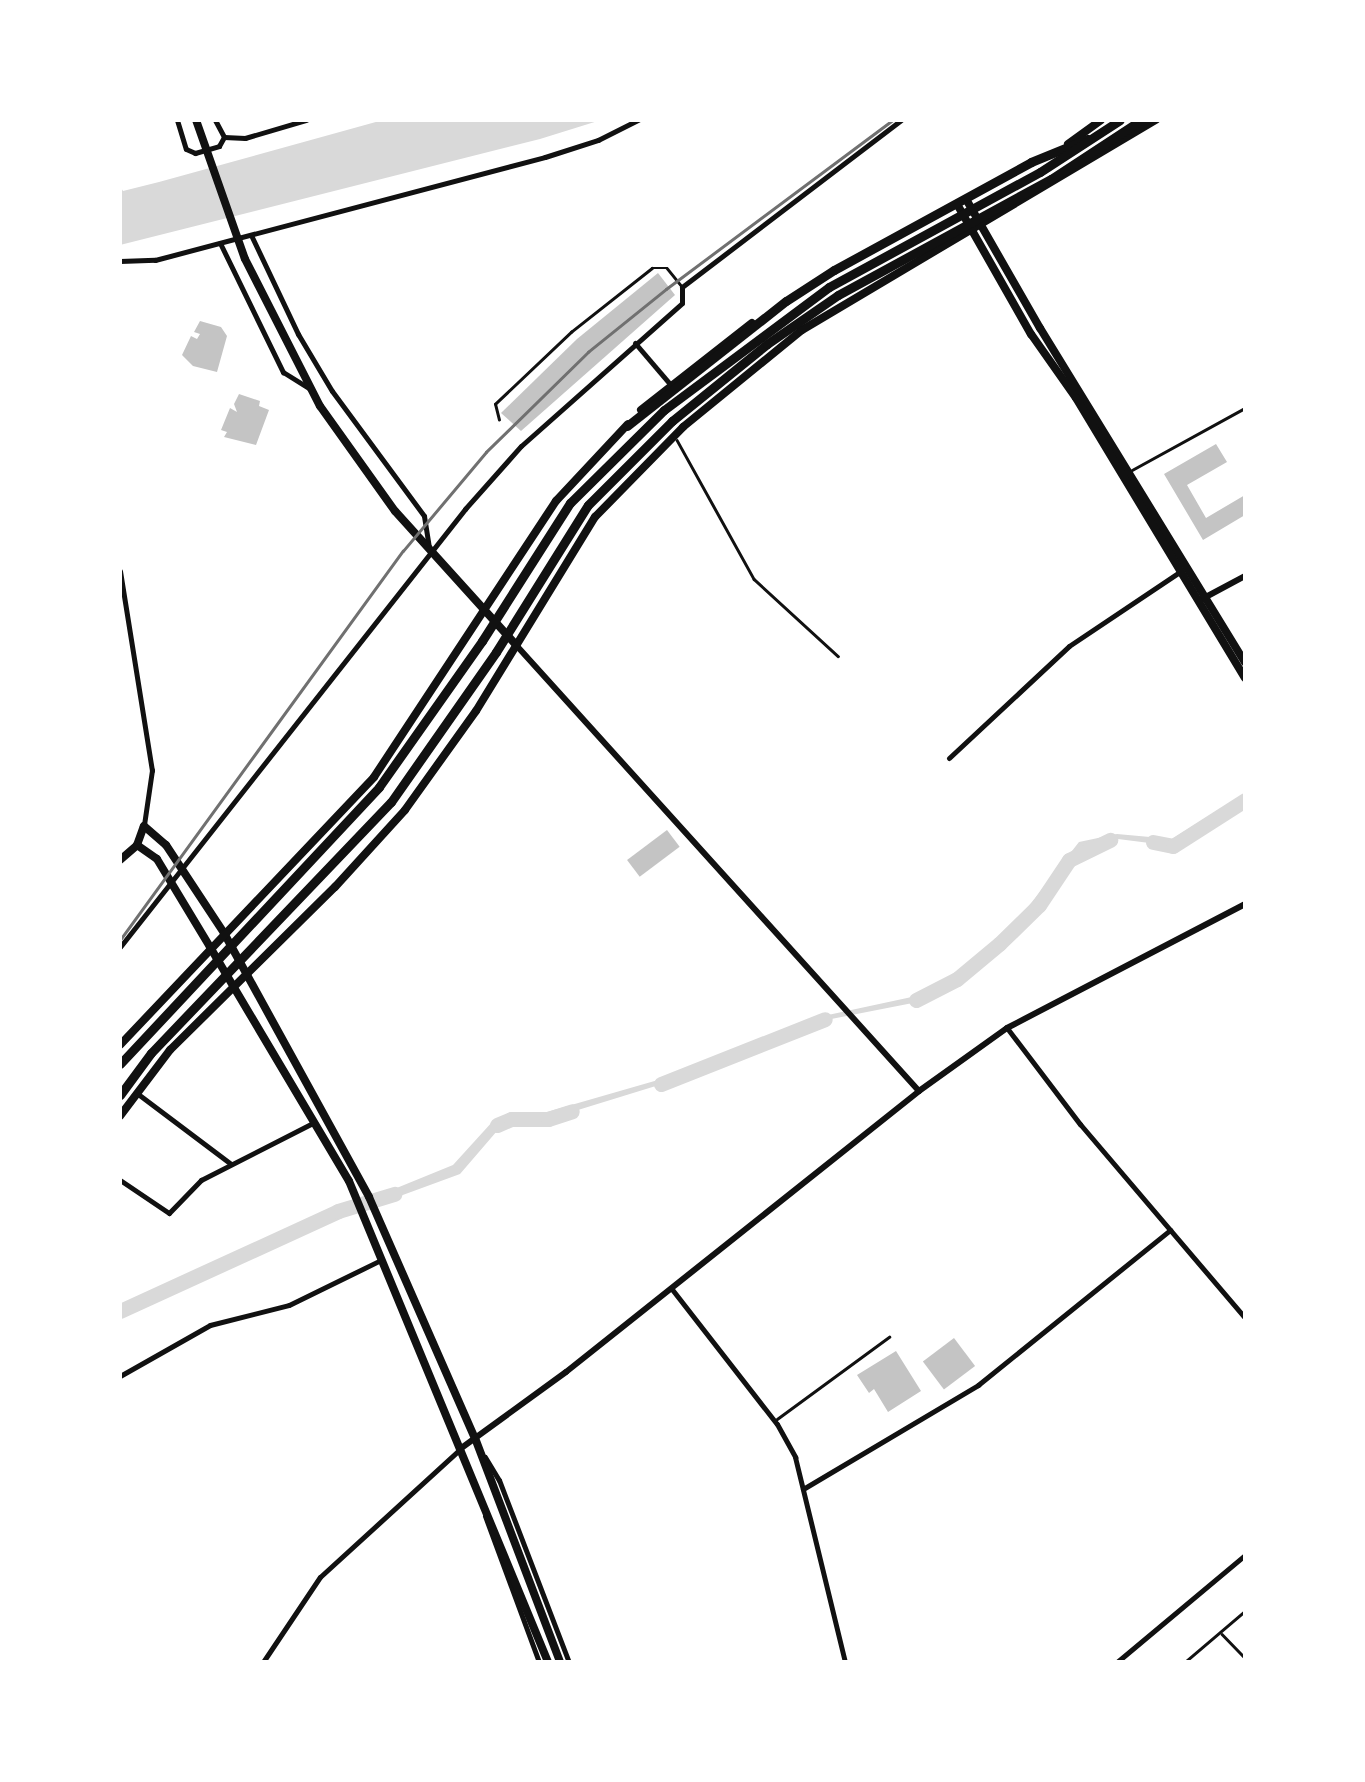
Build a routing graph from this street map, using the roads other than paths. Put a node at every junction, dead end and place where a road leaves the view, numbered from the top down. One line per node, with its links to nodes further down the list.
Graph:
1 (177, 120): 12 (street)
2 (196, 120): 23 (main road)
3 (215, 120): 12 (street)
4 (306, 120): 12 (street)
5 (638, 120): 17 (street)
6 (901, 120): 20 (street)
7 (1101, 120): 13 (main road)
8 (1120, 120): 11 (highway)
9 (1140, 120): 56 (highway)
10 (1156, 120): 15 (main road)
11 (1104, 133): 22 (highway); 53 (highway)
12 (224, 137)
13 (966, 200): 14 (main road); 15 (main road)
14 (956, 204): 16 (main road); 22 (main road)
15 (982, 227): 16 (main road); 28 (main road)
16 (972, 233): 27 (main road); 30 (main road)
17 (251, 235): 18 (street); 29 (street)
18 (220, 244): 19 (street); 23 (street)
19 (120, 261)
20 (682, 286): 21 (street); 25 (lane)
21 (635, 342): 22 (street); 29 (street)
22 (675, 386): 26 (highway)
23 (309, 388): 29 (main road)
24 (1245, 408): 28 (lane)
25 (499, 420)
26 (626, 426): 34 (main road)
27 (674, 436): 35 (main road); 36 (lane)
28 (1130, 471): 30 (main road)
29 (430, 554): 34 (main road); 43 (street)
30 (1184, 568): 33 (main road); 39 (street)
31 (120, 571): 40 (street)
32 (1245, 576): 33 (street)
33 (1203, 599): 37 (main road); 38 (main road)
34 (483, 610): 35 (main road); 46 (main road)
35 (516, 645): 49 (main road); 54 (street)
36 (838, 656)
37 (1245, 662)
38 (1245, 678)
39 (949, 758)
40 (144, 826): 41 (main road); 43 (main road)
41 (137, 846): 42 (main road); 44 (main road)
42 (120, 860)
43 (182, 866): 44 (street); 46 (main road)
44 (170, 880): 47 (main road); 48 (street)
45 (1245, 904): 51 (street)
46 (224, 934): 47 (main road); 49 (main road)
47 (210, 947): 50 (main road); 52 (main road)
48 (120, 948)
49 (244, 976): 50 (main road); 68 (main road)
50 (234, 987): 55 (main road); 58 (main road)
51 (1007, 1028): 54 (street); 61 (street)
52 (120, 1045)
53 (120, 1064)
54 (918, 1091): 63 (street)
55 (137, 1093): 57 (main road); 59 (street)
56 (120, 1096)
57 (120, 1116)
58 (316, 1121): 59 (street); 62 (main road)
59 (232, 1164): 60 (street)
60 (120, 1180)
61 (1170, 1230): 64 (street); 70 (street)
62 (384, 1258): 66 (street); 69 (main road)
63 (671, 1288): 67 (street); 68 (street)
64 (1245, 1318)
65 (889, 1337): 67 (lane)
66 (120, 1376)
67 (775, 1420): 70 (street)
68 (474, 1438): 69 (street); 79 (main road); 80 (street)
69 (460, 1449): 71 (main road); 76 (street)
70 (803, 1489): 81 (street)
71 (484, 1508): 77 (street); 78 (main road)
72 (1245, 1555): 82 (street)
73 (1245, 1611): 74 (lane)
74 (1220, 1632): 75 (lane); 83 (lane)
75 (1245, 1658)
76 (263, 1662)
77 (539, 1662)
78 (548, 1662)
79 (560, 1662)
80 (569, 1662)
81 (845, 1662)
82 (1117, 1662)
83 (1185, 1662)

